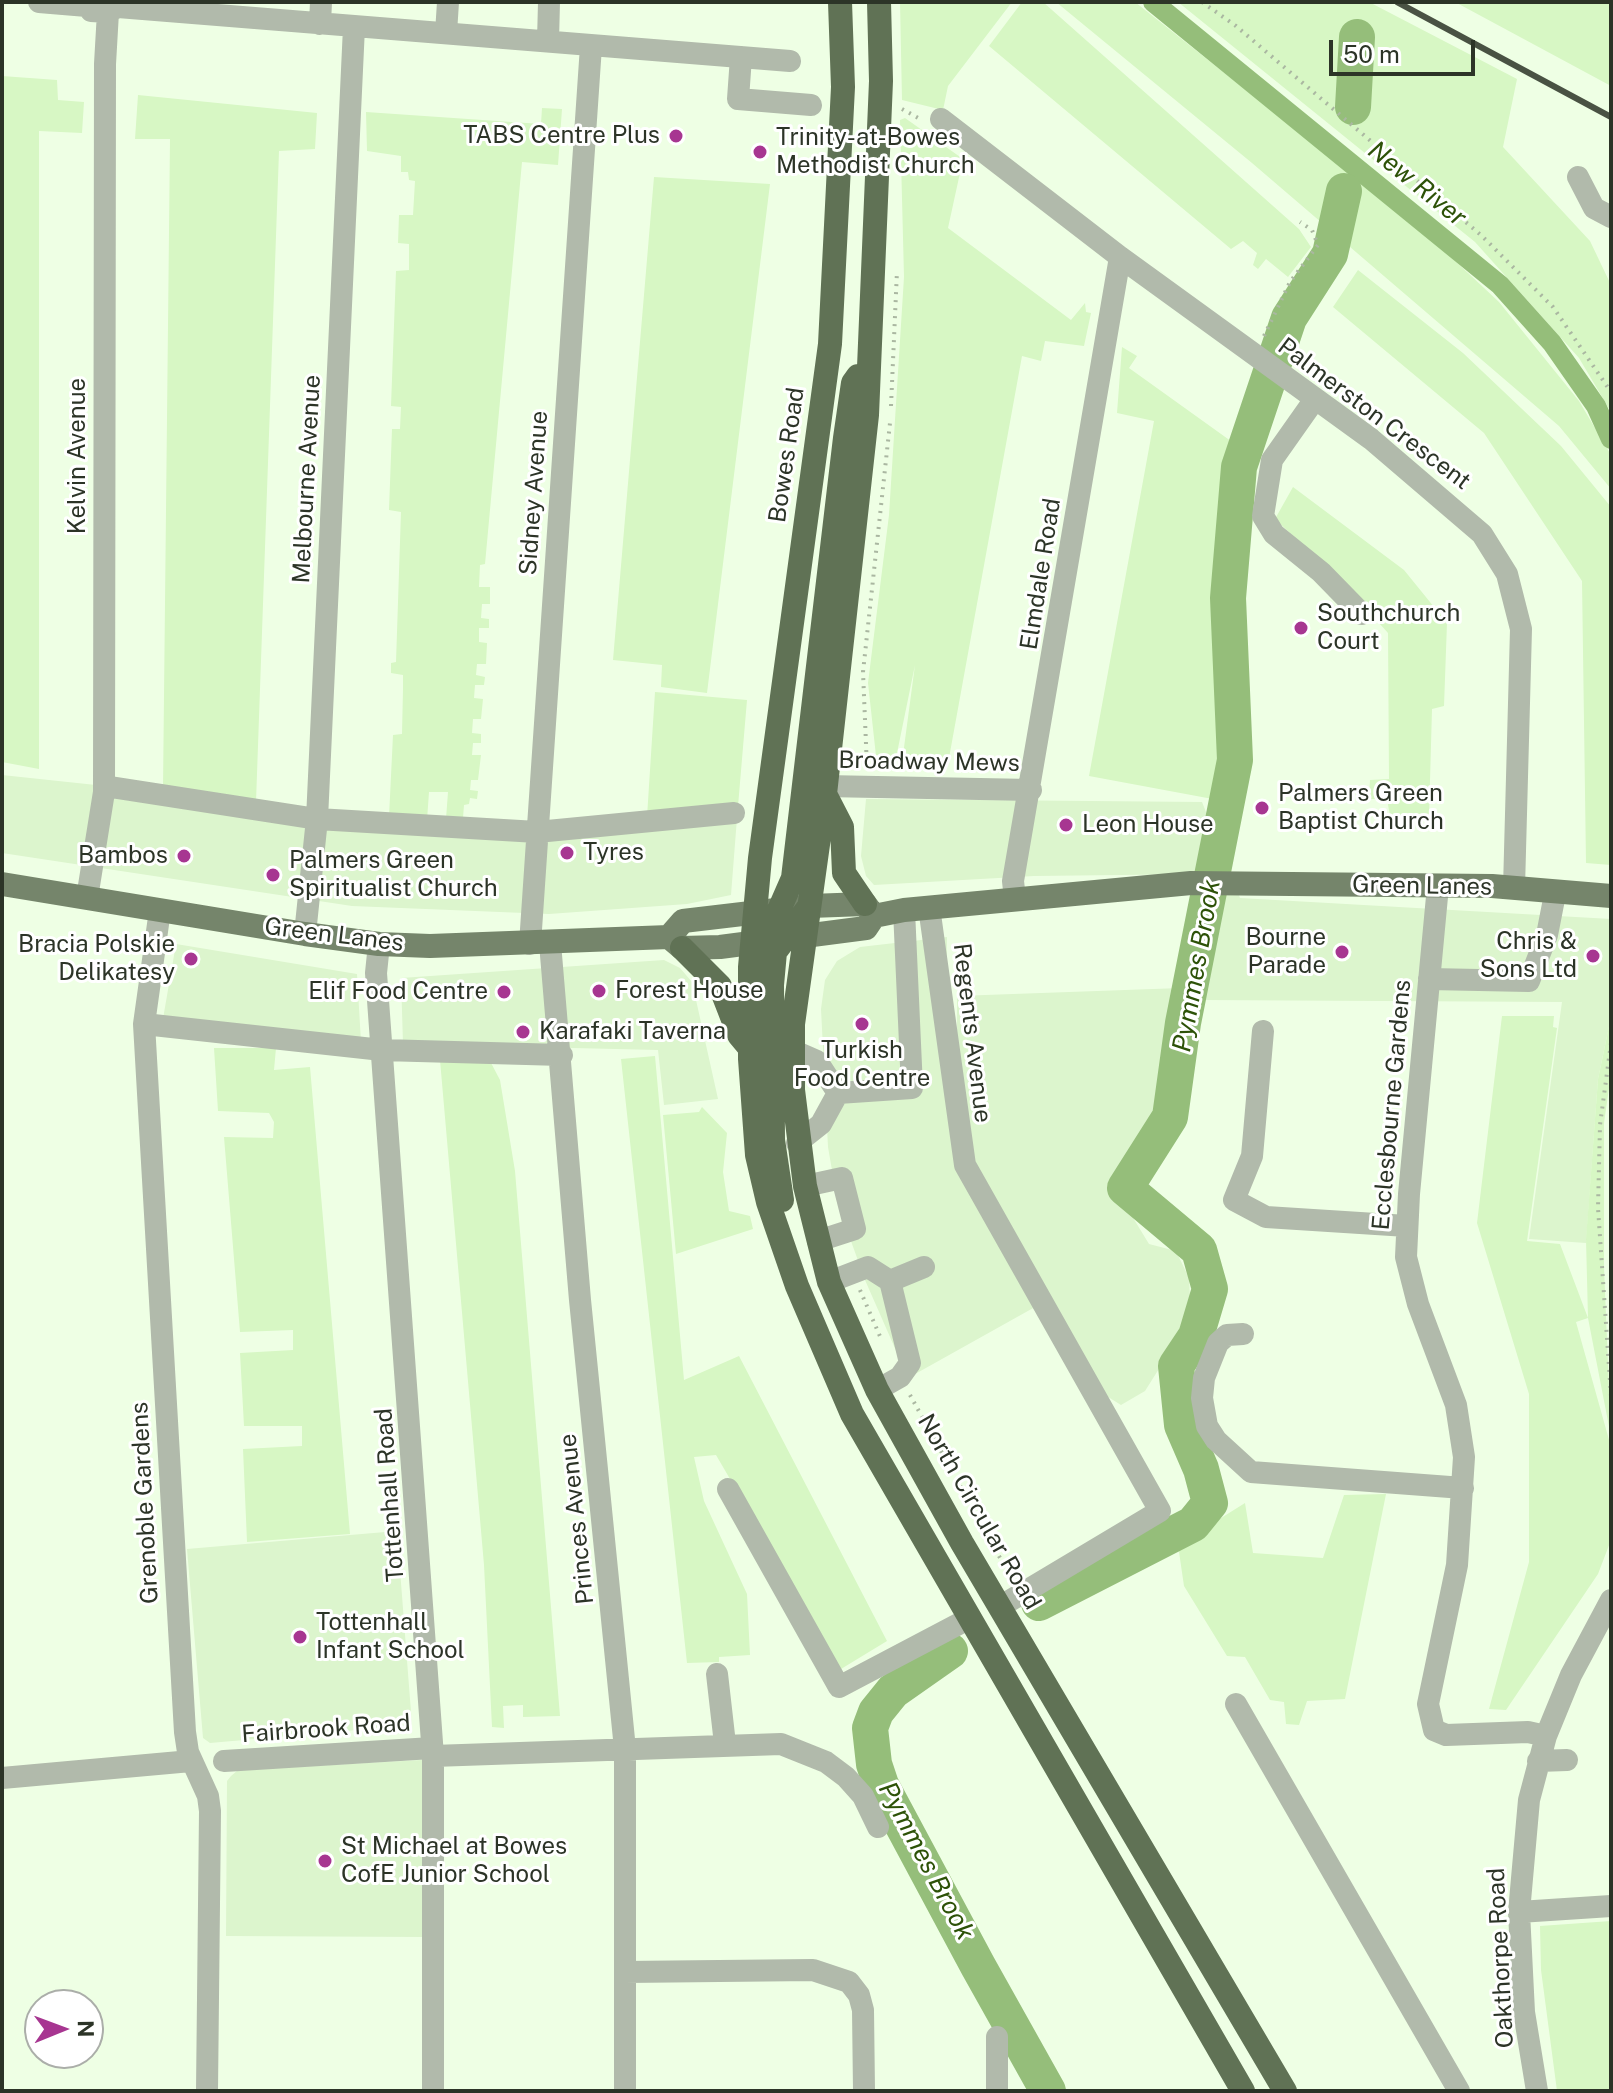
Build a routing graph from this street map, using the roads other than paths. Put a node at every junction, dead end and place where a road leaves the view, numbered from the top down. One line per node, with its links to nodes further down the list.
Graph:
1 (39, 2): 6 (street)
2 (448, 2): 9 (street)
3 (549, 2): 10 (street)
4 (840, 2): 40 (highway, Bowes Road)
5 (879, 2): 19 (highway)
6 (101, 6): 7 (street); 22 (street, Kelvin Avenue)
7 (320, 13): 8 (street)
8 (354, 27): 9 (street); 26 (street, Melbourne Avenue)
9 (446, 33): 10 (street)
10 (548, 41): 11 (street)
11 (591, 46): 12 (street); 27 (street, Sidney Avenue)
12 (741, 57): 13 (street); 14 (street)
13 (790, 61)
14 (811, 105)
15 (941, 119): 18 (street, Palmerston Crescent)
16 (1578, 177): 17 (street)
17 (1611, 217)
18 (1120, 257): 20 (street, Palmerston Crescent); 24 (street, Elmdale Road)
19 (868, 360): 23 (highway); 40 (highway)
20 (1315, 399): 21 (street); 30 (street, Palmerston Crescent)
21 (1362, 614)
22 (104, 786): 26 (street); 33 (street, Kelvin Avenue)
23 (825, 790): 24 (street, Broadway Mews); 35 (highway); 38 (highway)
24 (1031, 790): 34 (street, Elmdale Road)
25 (734, 813): 27 (street)
26 (317, 819): 27 (street); 41 (street, Melbourne Avenue)
27 (537, 832): 46 (street, Sidney Avenue)
28 (2, 884): 33 (main road, Green Lanes)
29 (1438, 886): 30 (main road, Green Lanes); 34 (main road, Green Lanes); 47 (street, Ecclesbourne Gardens)
30 (1514, 888): 31 (main road, Green Lanes)
31 (1555, 894): 32 (main road, Green Lanes); 47 (street)
32 (1611, 896)
33 (87, 898): 37 (main road, Green Lanes)
34 (1015, 899): 36 (main road, Green Lanes)
35 (810, 906): 38 (main road, Green Lanes); 40 (main road, Green Lanes); 42 (highway, North Circular Road)
36 (929, 907): 39 (main road, Green Lanes); 68 (street, Regents Avenue)
37 (160, 910): 41 (main road, Green Lanes); 48 (street, Grenoble Gardens)
38 (869, 910): 39 (main road, Green Lanes); 42 (main road, Green Lanes)
39 (904, 910): 54 (street)
40 (768, 912): 43 (main road, Green Lanes); 44 (highway)
41 (305, 934): 45 (main road, Green Lanes)
42 (796, 936): 44 (main road, Green Lanes); 52 (highway, North Circular Road); 59 (highway)
43 (675, 942): 44 (main road, Green Lanes); 46 (main road, Green Lanes); 50 (highway)
44 (753, 943): 50 (highway)
45 (379, 944): 46 (main road, Green Lanes); 51 (street, Tottenhall Road)
46 (540, 944): 53 (street, Princes Avenue)
47 (1429, 979): 57 (street, Ecclesbourne Gardens)
48 (144, 1024): 51 (street); 77 (street, Grenoble Gardens)
49 (1263, 1031): 57 (street)
50 (750, 1049): 59 (highway)
51 (382, 1050): 53 (street); 75 (street, Tottenhall Road)
52 (792, 1050): 54 (street); 55 (highway, North Circular Road)
53 (562, 1055): 74 (street, Princes Avenue)
54 (838, 1093): 55 (street)
55 (797, 1143): 56 (highway, North Circular Road)
56 (805, 1186): 58 (highway, North Circular Road); 58 (street)
57 (1407, 1226): 65 (street, Ecclesbourne Gardens)
58 (818, 1241): 62 (highway, North Circular Road)
59 (783, 1242): 69 (highway)
60 (924, 1267): 61 (street)
61 (890, 1281): 62 (street); 64 (street)
62 (829, 1282): 64 (highway, North Circular Road)
63 (1243, 1334): 65 (street)
64 (877, 1390): 68 (highway, North Circular Road)
65 (1463, 1488): 72 (street, Ecclesbourne Gardens)
66 (728, 1489): 69 (street)
67 (1611, 1600): 72 (street, Oakthorpe Road)
68 (1001, 1606): 92 (highway, North Circular Road)
69 (970, 1618): 91 (highway)
70 (717, 1674): 73 (street)
71 (1236, 1704): 93 (street)
72 (1546, 1736): 79 (street, Oakthorpe Road)
73 (725, 1744): 74 (street, Fairbrook Road); 81 (street, Fairbrook Road)
74 (625, 1749): 75 (street, Fairbrook Road); 84 (street, Princes Avenue)
75 (432, 1752): 78 (street, Fairbrook Road); 87 (street, Tottenhall Road)
76 (1567, 1760): 79 (street)
77 (191, 1761): 80 (street); 86 (street, Grenoble Gardens)
78 (224, 1761)
79 (1538, 1761): 83 (street, Oakthorpe Road)
80 (2, 1778)
81 (878, 1827)
82 (1611, 1906): 83 (street)
83 (1519, 1912): 94 (street, Oakthorpe Road)
84 (625, 1972): 88 (street, Princes Avenue); 89 (street)
85 (997, 2037): 90 (street)
86 (207, 2091)
87 (433, 2091)
88 (625, 2091)
89 (864, 2091)
90 (997, 2091)
91 (1243, 2091)
92 (1285, 2091)
93 (1459, 2091)
94 (1537, 2091)

